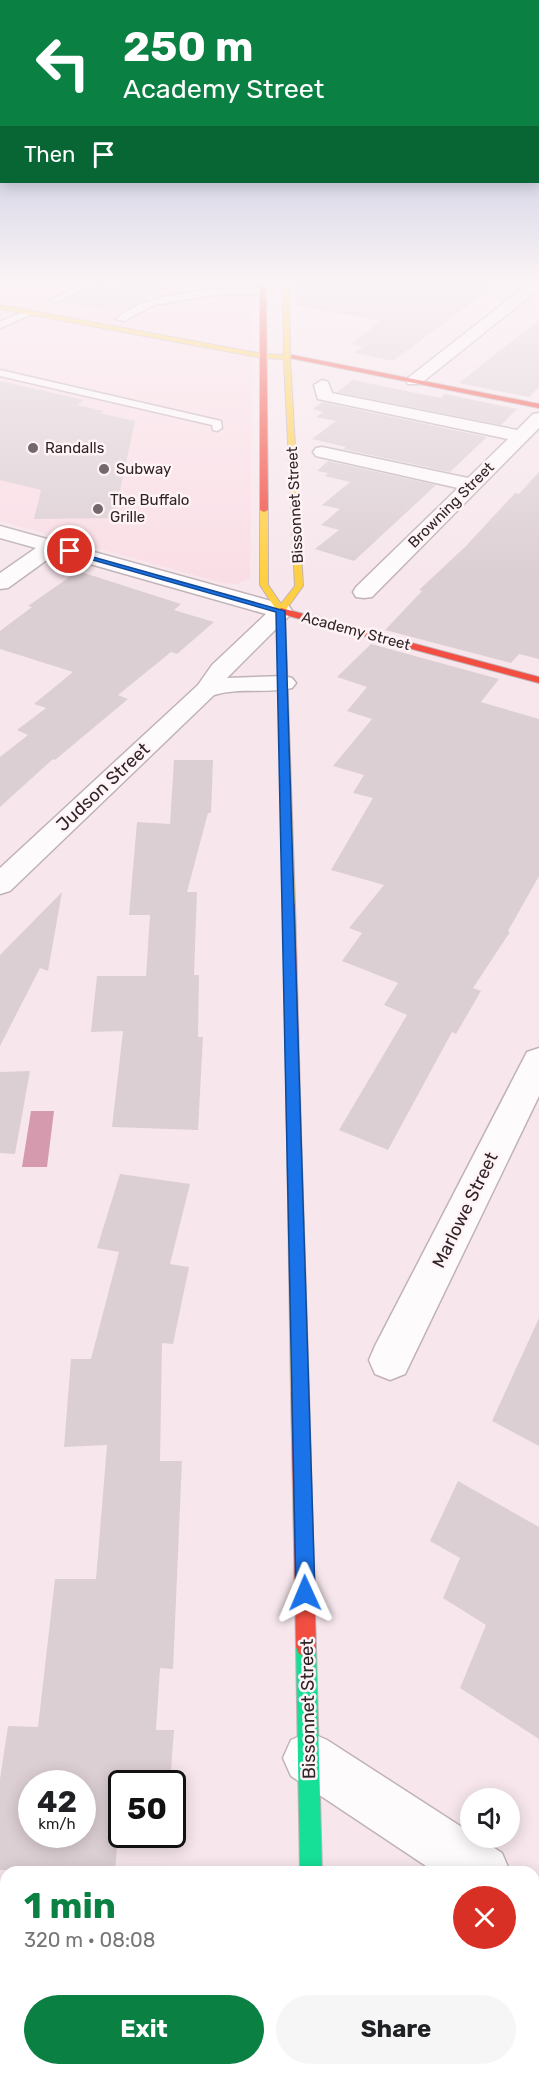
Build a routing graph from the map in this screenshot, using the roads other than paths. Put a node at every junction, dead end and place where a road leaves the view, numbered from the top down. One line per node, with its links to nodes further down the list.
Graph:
1 (34, 381): 8 (lane)
2 (263, 381): 16 (main road, Bissonnet Street)
3 (288, 381): 16 (main road, Bissonnet Street)
4 (414, 381): 6 (main road)
5 (322, 386): 9 (street)
6 (539, 406)
7 (539, 418): 9 (street, Browning Street)
8 (217, 428)
9 (521, 436): 11 (street, Browning Street)
10 (322, 452): 11 (street)
11 (472, 485): 15 (street, Browning Street)
12 (0, 531): 13 (street, Academy Street)
13 (53, 546): 14 (street); 16 (street, Academy Street)
14 (0, 583)
15 (364, 592)
16 (281, 611): 17 (main road, Academy Street); 18 (main road, Bissonnet Street); 19 (street, Judson Street)
17 (539, 680)
18 (284, 683): 19 (street, Judson Street); 23 (main road, Bissonnet Street)
19 (206, 690): 20 (street, Judson Street)
20 (0, 884)
21 (539, 1061): 22 (street, Marlowe Street)
22 (390, 1360)
23 (309, 1758): 24 (main road, Bissonnet Street); 25 (street)
24 (311, 1866)
25 (474, 1866)

